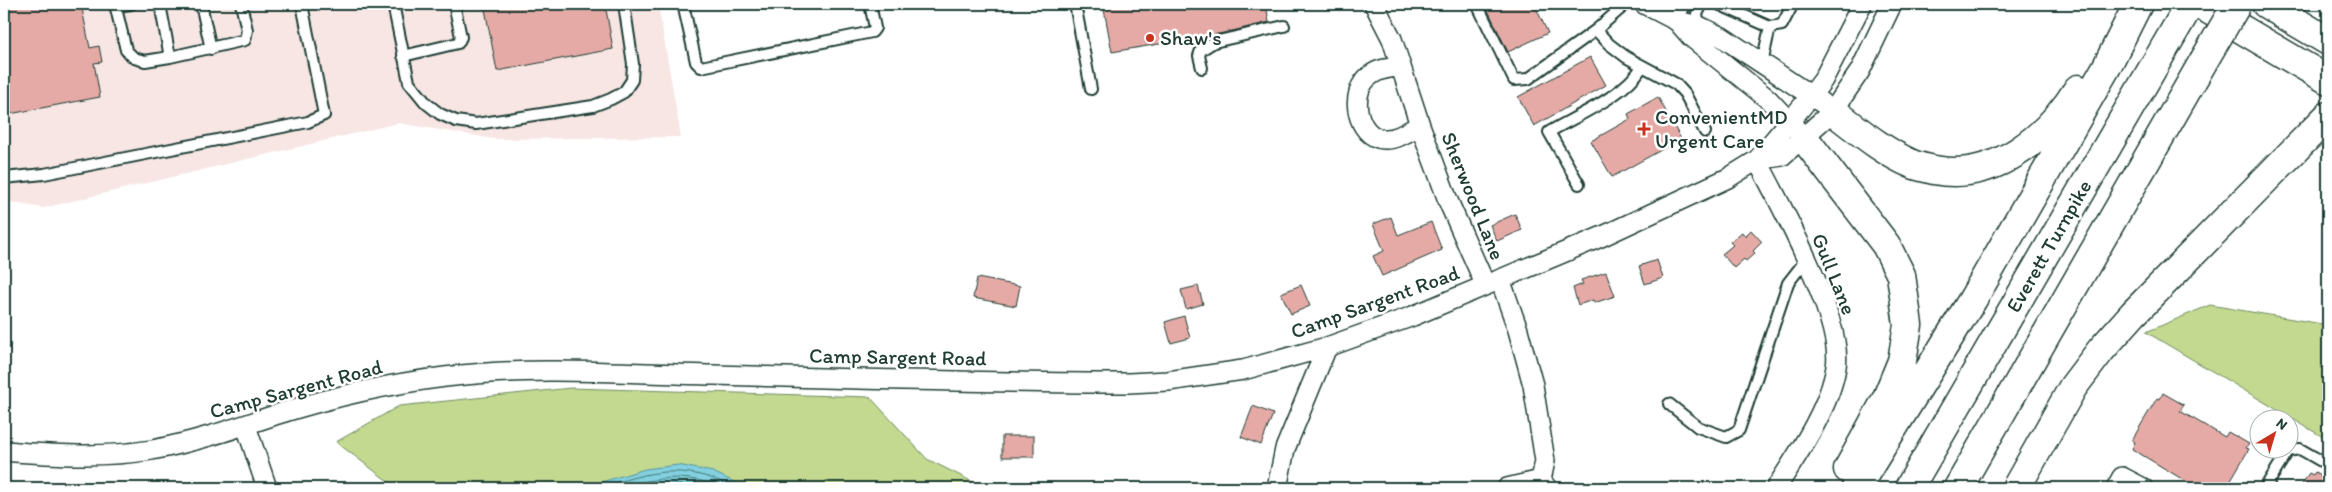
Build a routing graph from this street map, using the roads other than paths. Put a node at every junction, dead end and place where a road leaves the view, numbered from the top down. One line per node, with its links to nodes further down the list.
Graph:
1 (131, 4): 24 (lane)
2 (160, 4): 35 (lane)
3 (202, 4): 33 (lane)
4 (241, 4): 33 (lane)
5 (302, 4): 48 (lane)
6 (393, 4): 34 (lane)
7 (454, 4): 34 (lane)
8 (624, 4): 34 (lane)
9 (684, 4): 10 (lane)
10 (870, 4)
11 (1075, 4): 41 (lane)
12 (1374, 4): 37 (street, Sherwood Lane)
13 (1477, 4): 31 (lane)
14 (1626, 4): 31 (lane)
15 (1644, 4): 27 (street)
16 (1686, 4): 27 (lane)
17 (1702, 4): 29 (lane)
18 (1718, 4): 30 (lane)
19 (1793, 4): 30 (lane)
20 (1862, 4): 42 (street, Camp Sargent Road)
21 (1892, 4): 42 (street, Camp Sargent Road)
22 (2237, 4): 65 (main road, Everett Turnpike, bridge)
23 (2266, 4): 32 (main road)
24 (116, 5): 35 (lane)
25 (2197, 5): 40 (main road); 64 (main road, Everett Turnpike)
26 (2135, 9): 42 (main road); 63 (main road)
27 (1677, 21): 29 (street); 45 (street)
28 (1284, 26): 39 (lane)
29 (1699, 26): 36 (street)
30 (1770, 27): 36 (lane)
31 (1596, 30): 38 (lane)
32 (2328, 41)
33 (211, 49): 35 (lane)
34 (403, 56)
35 (170, 57)
36 (1762, 63): 42 (street)
37 (1401, 67): 44 (street, Sherwood Lane); 44 (street, Sherwood Lane)
38 (1642, 67): 46 (lane); 49 (lane)
39 (1202, 68)
40 (2328, 80)
41 (1091, 88)
42 (1822, 104): 45 (street, Camp Sargent Road); 45 (street, Camp Sargent Road)
43 (2328, 116): 66 (main road)
44 (1420, 125): 51 (street, Sherwood Lane)
45 (1797, 131): 47 (street, Camp Sargent Road); 62 (main road)
46 (1705, 132)
47 (1757, 160): 50 (street, Gull Lane); 51 (street, Camp Sargent Road)
48 (4, 178)
49 (1579, 184)
50 (1806, 260): 53 (lane); 61 (street, Gull Lane)
51 (1492, 281): 52 (street, Camp Sargent Road); 57 (street, Sherwood Lane)
52 (1327, 348): 54 (street, Camp Sargent Road); 59 (street)
53 (1669, 404)
54 (246, 426): 55 (street, Camp Sargent Road); 58 (street)
55 (4, 451)
56 (2328, 465): 69 (lane)
57 (1544, 484): 60 (street)
58 (267, 488)
59 (1277, 488)
60 (1507, 488)
61 (1776, 488)
62 (1842, 488)
63 (1856, 488)
64 (1909, 488)
65 (1958, 488)
66 (2016, 488)
67 (2116, 488): 68 (street)
68 (2143, 488)
69 (2265, 488)

